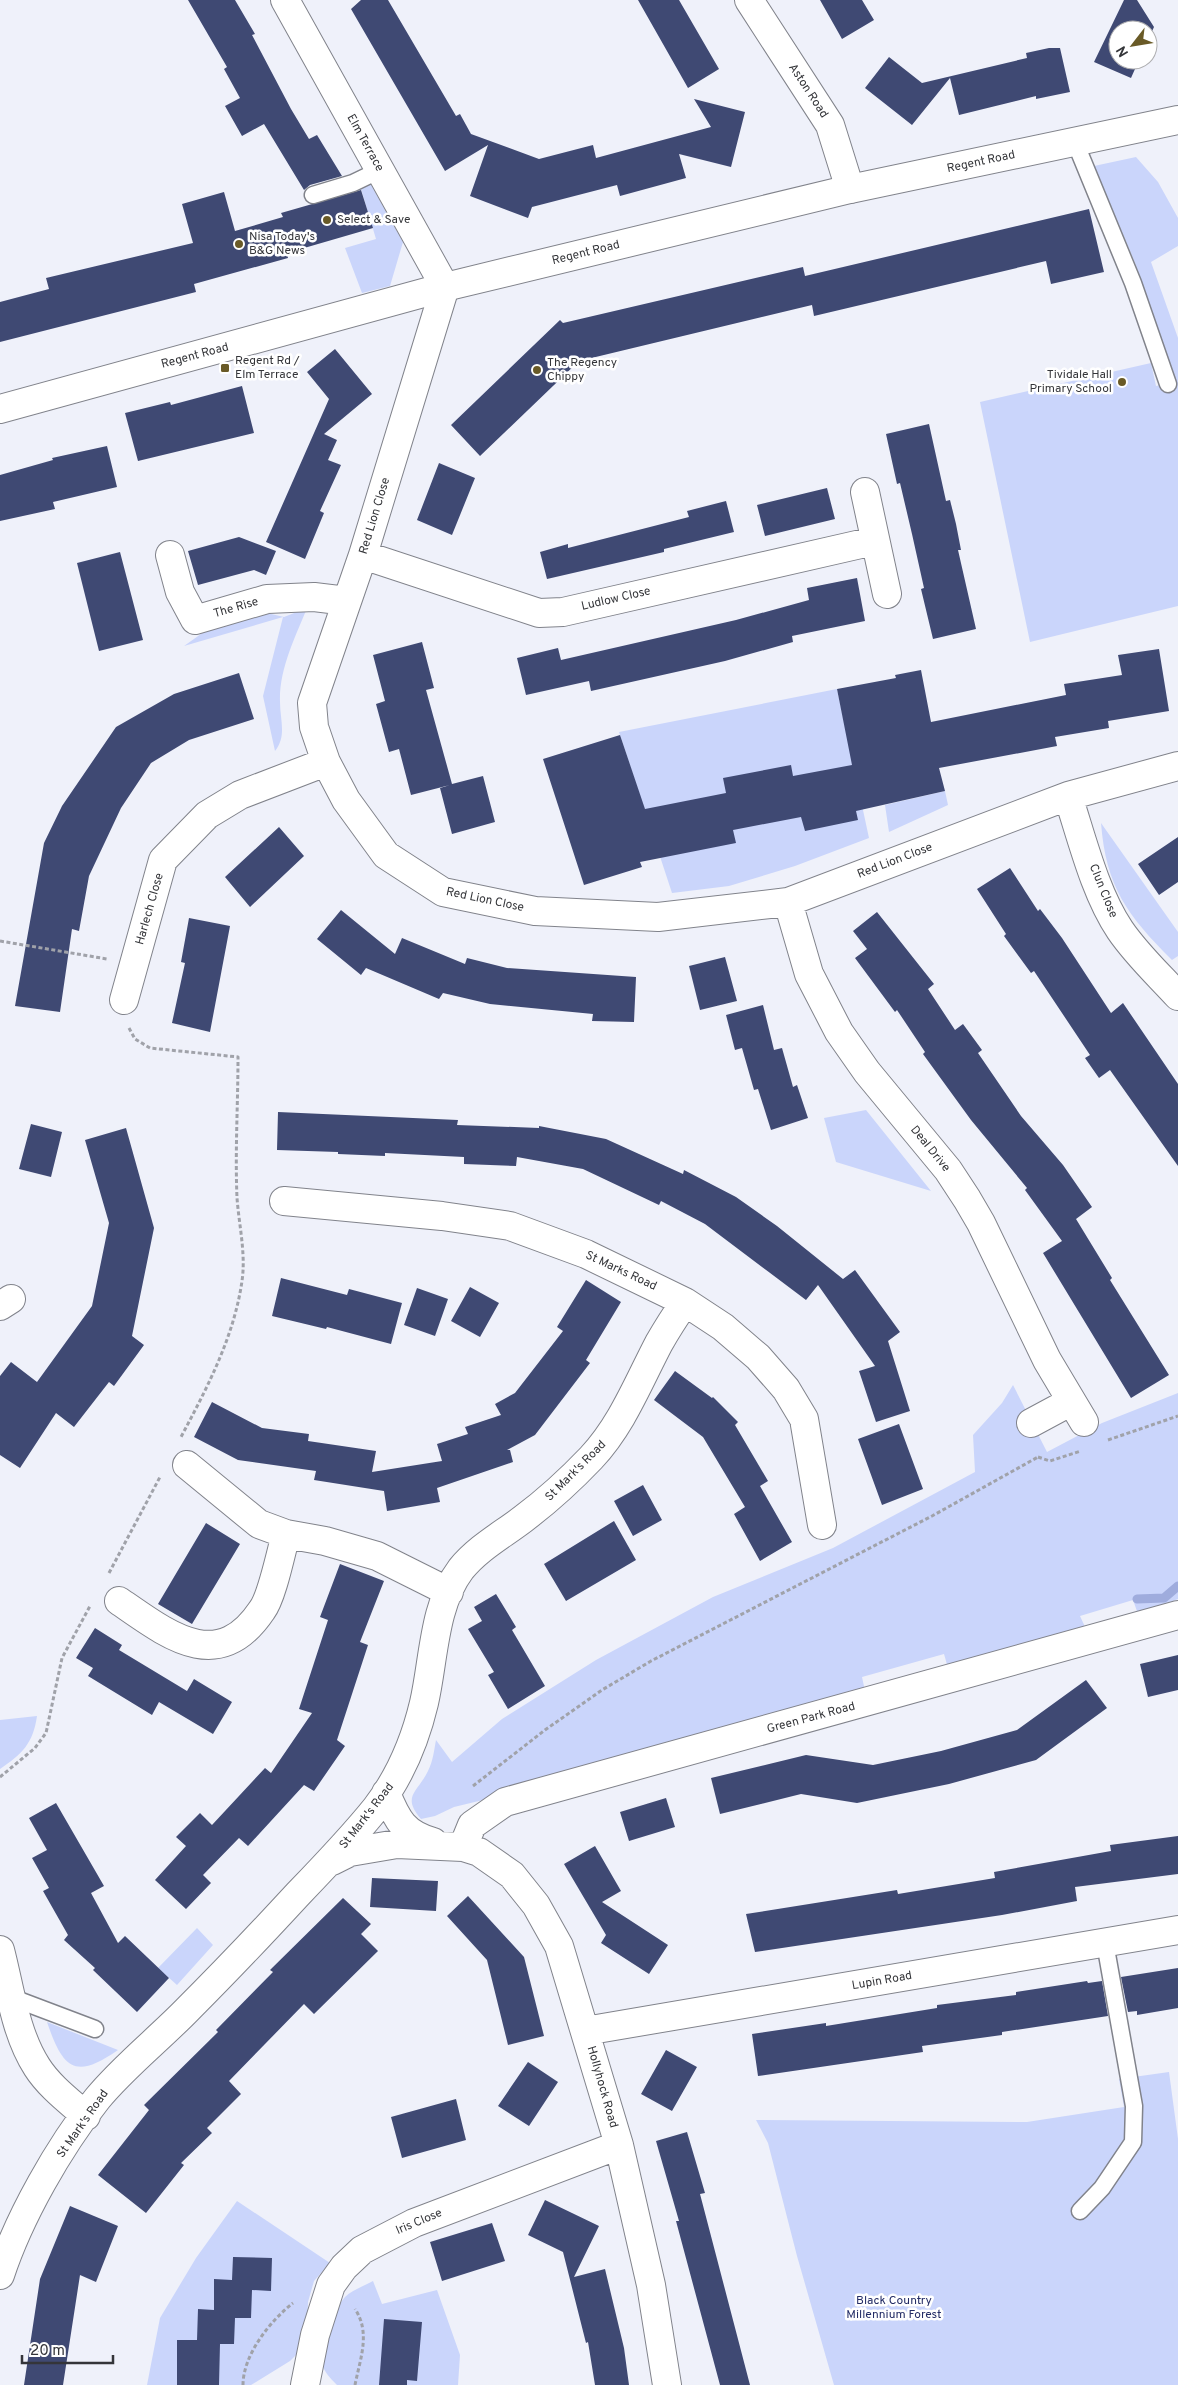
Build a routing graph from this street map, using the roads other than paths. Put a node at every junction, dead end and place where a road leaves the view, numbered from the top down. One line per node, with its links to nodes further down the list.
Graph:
1 (285, 0): 5 (street, Elm Terrace)
2 (749, 0): 6 (street, Aston Road)
3 (1178, 120): 4 (street, Regent Road)
4 (1074, 142): 6 (street, Regent Road); 9 (lane)
5 (380, 170): 7 (lane); 8 (street, Elm Terrace)
6 (850, 189): 8 (street, Regent Road)
7 (313, 195)
8 (445, 288): 10 (street, Regent Road); 13 (street, Red Lion Close)
9 (1168, 384)
10 (0, 409)
11 (865, 492): 12 (street)
12 (874, 541): 13 (street, Ludlow Close); 15 (street)
13 (363, 554): 16 (street, Red Lion Close)
14 (170, 555): 16 (street, The Rise)
15 (887, 594)
16 (347, 601): 17 (street, Red Lion Close)
17 (326, 762): 20 (street, Red Lion Close); 22 (street, Harlech Close)
18 (1178, 766): 19 (street, Red Lion Close)
19 (1068, 796): 20 (street, Red Lion Close); 21 (street, Clun Close)
20 (788, 902): 25 (street, Deal Drive)
21 (1178, 996)
22 (125, 1013)
23 (284, 1201): 24 (street, St Marks Road)
24 (685, 1302): 27 (street, St Marks Road); 29 (street, St Mark's Road)
25 (1031, 1423)
26 (176, 1467): 28 (street)
27 (822, 1526)
28 (286, 1534): 29 (street); 30 (street)
29 (449, 1592): 32 (street, St Mark's Road)
30 (119, 1601)
31 (1178, 1615): 33 (street, Green Park Road)
32 (386, 1793): 33 (street, Hollyhock Road); 34 (street, St Mark's Road)
33 (455, 1846): 34 (street, Hollyhock Road); 40 (street, Hollyhock Road)
34 (327, 1864): 41 (street, St Mark's Road)
35 (1178, 1930): 36 (street, Lupin Road)
36 (1105, 1943): 40 (street, Lupin Road); 43 (lane)
37 (0, 1950): 38 (street)
38 (13, 1998): 39 (lane); 41 (street)
39 (95, 2029)
40 (585, 2031): 42 (street, Hollyhock Road)
41 (86, 2116): 44 (street, St Mark's Road)
42 (619, 2145): 45 (street, Iris Close); 46 (street, Hollyhock Road)
43 (1080, 2210)
44 (0, 2275)
45 (304, 2385)
46 (667, 2385)

